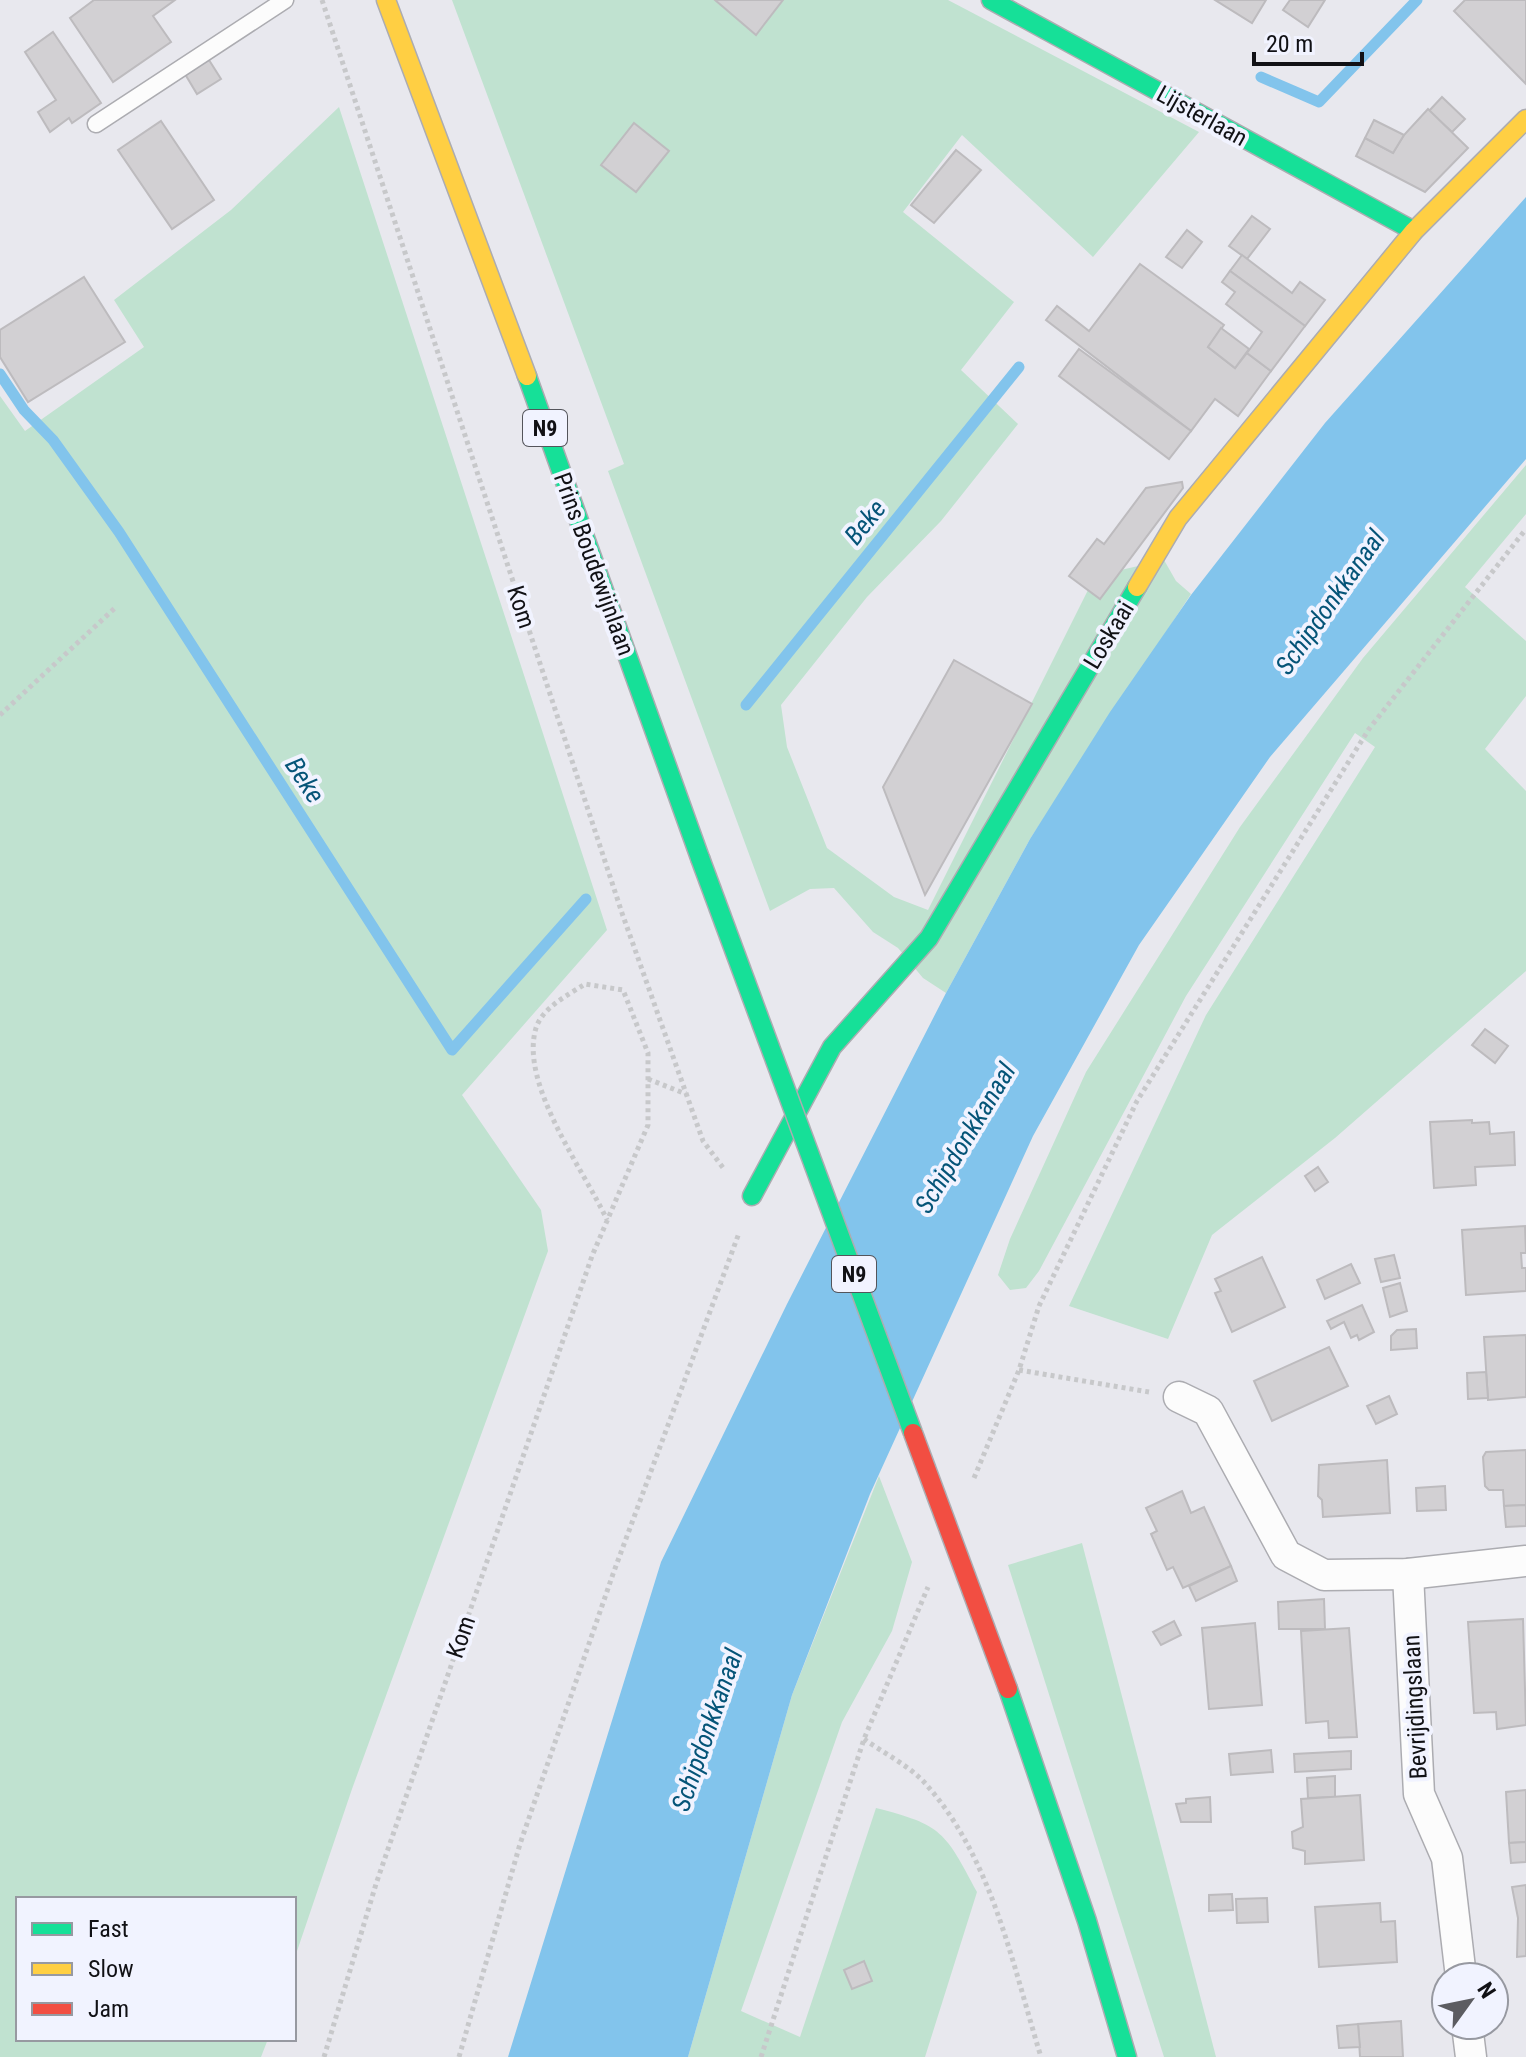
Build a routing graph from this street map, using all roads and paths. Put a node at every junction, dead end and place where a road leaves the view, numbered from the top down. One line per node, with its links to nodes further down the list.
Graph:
1 (285, 0): 6 (lane)
2 (322, 0): 12 (path, Kom)
3 (386, 0): 27 (main road, Prins Boudewijnlaan / N9, bridge)
4 (991, 0): 7 (main road, Lijsterlaan)
5 (1526, 119): 7 (main road, Loskaai)
6 (96, 124)
7 (1414, 231): 13 (main road, Loskaai)
8 (1526, 529): 15 (path)
9 (116, 607): 10 (path)
10 (0, 715)
11 (648, 1079): 12 (path); 14 (path, Kom); 14 (path, Kom)
12 (687, 1095): 13 (path, Kom)
13 (752, 1196): 24 (path)
14 (607, 1220): 23 (path, Kom)
15 (1019, 1370): 16 (path); 17 (path)
16 (1179, 1397): 19 (street)
17 (971, 1484)
18 (1526, 1561): 19 (street)
19 (1408, 1574): 22 (street, Bevrijdingslaan)
20 (930, 1583): 21 (path)
21 (864, 1739): 25 (path); 26 (path)
22 (1459, 1961)
23 (324, 2057)
24 (459, 2057)
25 (761, 2057)
26 (1041, 2057)
27 (1127, 2057)

